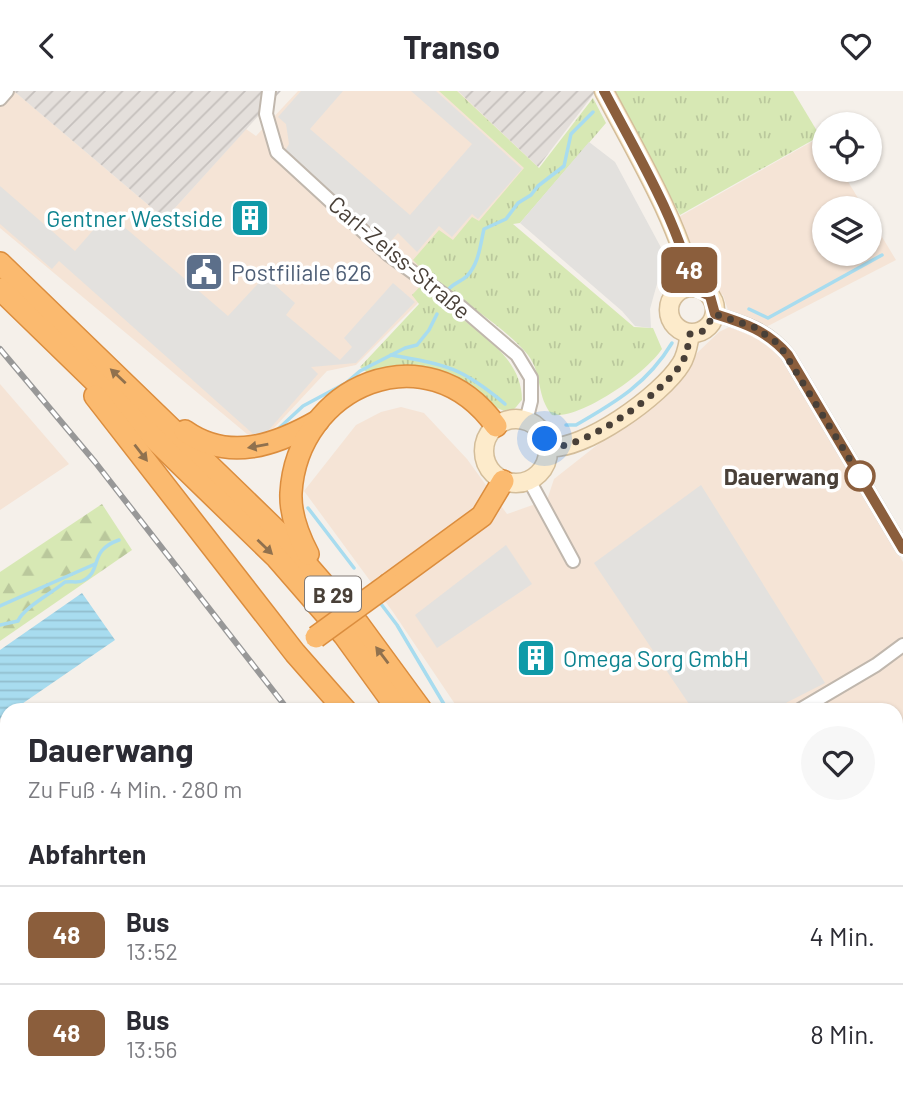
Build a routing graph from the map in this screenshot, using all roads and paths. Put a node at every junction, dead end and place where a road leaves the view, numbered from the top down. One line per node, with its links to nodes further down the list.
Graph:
1 (7, 91): 4 (street)
2 (269, 91): 13 (street, Carl-Zeiss-Straße)
3 (604, 91): 6 (street)
4 (0, 99)
5 (0, 263): 11 (highway, B 29, one-way to 5)
6 (693, 288): 8 (street); 10 (street)
7 (0, 289): 9 (highway, B 29)
8 (715, 314): 10 (street); 18 (street)
9 (37, 323): 22 (highway, one-way to 22); 24 (highway, B 29, one-way to 24)
10 (690, 334): 15 (street)
11 (147, 404): 12 (highway, one-way to 11); 20 (highway, B 29)
12 (320, 420): 14 (highway); 20 (highway)
13 (526, 421): 14 (street); 15 (street)
14 (496, 426): 17 (street)
15 (547, 447): 16 (street)
16 (529, 480): 17 (street); 19 (street)
17 (503, 481): 22 (highway, bridge)
18 (903, 549)
19 (573, 561)
20 (319, 578): 25 (highway, B 29, one-way to 20)
21 (903, 645): 26 (street)
22 (295, 653): 23 (highway)
23 (339, 703)
24 (393, 703)
25 (416, 703)
26 (812, 703)

